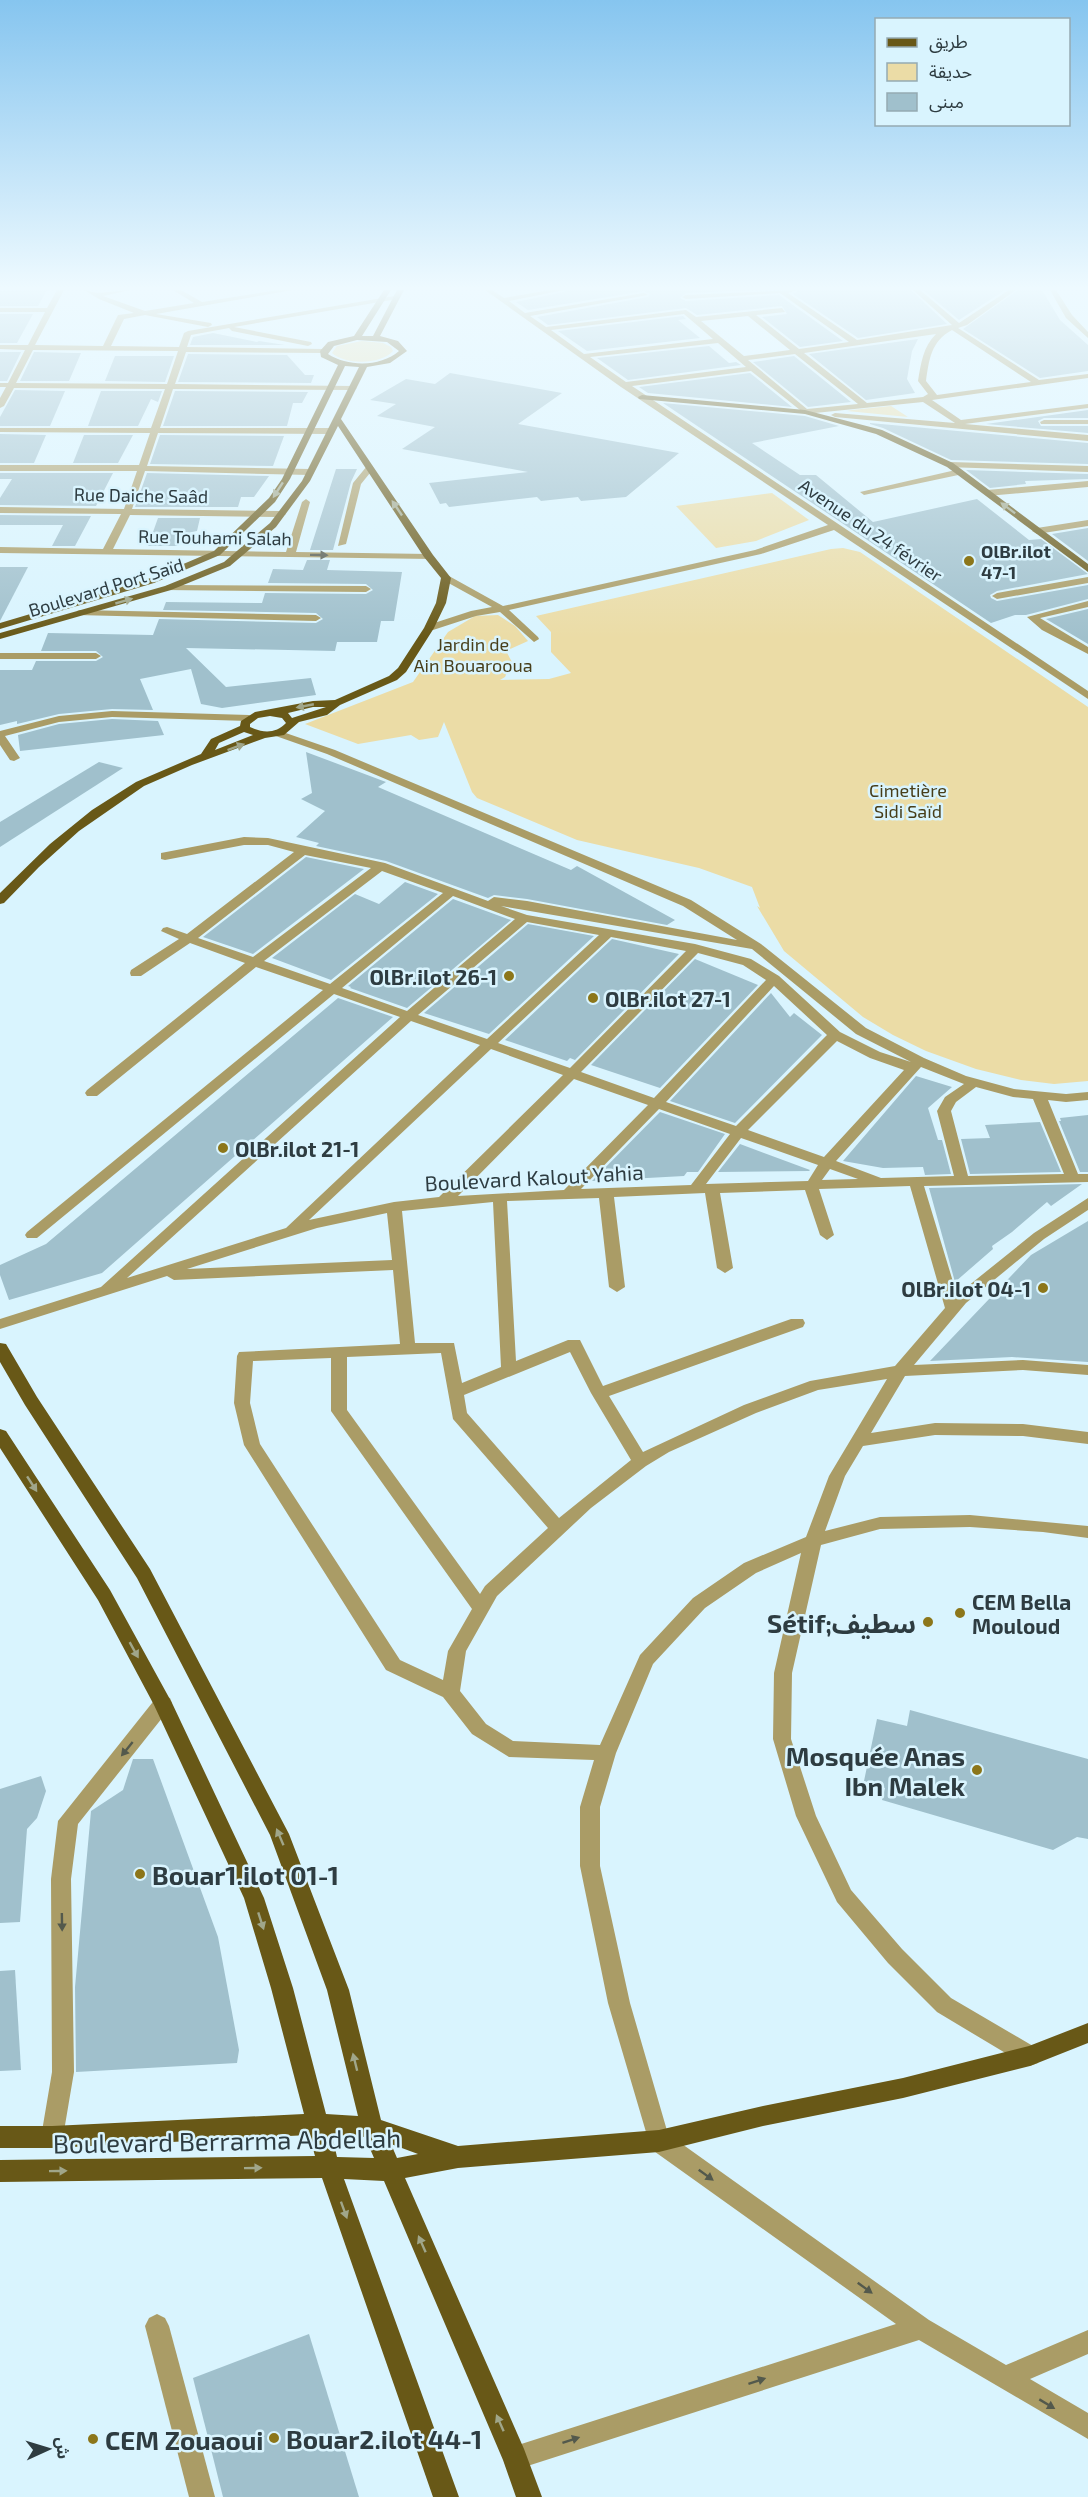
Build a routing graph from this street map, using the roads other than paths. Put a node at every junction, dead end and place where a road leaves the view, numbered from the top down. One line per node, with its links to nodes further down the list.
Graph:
1 (163, 407): 18 (street)
2 (321, 407): 20 (main road)
3 (343, 407): 12 (main road, Boulevard Port Saïd)
4 (656, 407): 40 (street, Avenue du 24 février)
5 (746, 407): 11 (main road)
6 (799, 407): 11 (street)
7 (852, 407): 11 (street)
8 (935, 407): 13 (street)
9 (1083, 407): 10 (street)
10 (1042, 411): 13 (street); 14 (street)
11 (805, 412): 16 (street); 23 (main road)
12 (337, 419): 19 (main road, Boulevard Port Saïd); 26 (main road)
13 (958, 422): 16 (street)
14 (1044, 422): 15 (street); 21 (street)
15 (1088, 422)
16 (940, 425): 21 (street)
17 (0, 430): 18 (street)
18 (156, 431): 20 (street); 25 (street)
19 (330, 431): 20 (street); 29 (main road, Boulevard Port Saïd)
20 (308, 432): 28 (main road)
21 (1040, 435): 22 (street)
22 (1088, 438)
23 (950, 465): 27 (street); 30 (main road)
24 (0, 468): 25 (street)
25 (143, 468): 28 (street); 36 (street)
26 (370, 468): 42 (street); 48 (main road, one-way to 26)
27 (1088, 469)
28 (289, 472): 29 (street); 37 (main road, one-way to 37)
29 (310, 472): 38 (main road, Boulevard Port Saïd)
30 (960, 472): 32 (street); 33 (main road)
31 (1088, 484): 33 (street)
32 (864, 492)
33 (987, 493): 41 (main road, one-way to 33)
34 (306, 502): 47 (street)
35 (0, 510): 36 (street, Rue Daiche Saâd)
36 (127, 512): 37 (street, Rue Daiche Saâd); 44 (street)
37 (259, 514): 38 (street, Rue Daiche Saâd); 45 (main road)
38 (281, 514): 46 (main road, Boulevard Port Saïd)
39 (1088, 523): 41 (street)
40 (835, 526): 56 (street); 66 (street, Avenue du 24 février)
41 (1037, 531): 49 (main road)
42 (341, 544)
43 (0, 550): 44 (street, Rue Touhami Salah)
44 (107, 551): 45 (street, Rue Touhami Salah)
45 (217, 554): 46 (street, Rue Touhami Salah); 59 (main road)
46 (240, 554): 47 (street, Rue Touhami Salah); 52 (main road, Boulevard Port Saïd)
47 (290, 555): 48 (street, Rue Touhami Salah, one-way to 48)
48 (429, 557): 50 (main road)
49 (1088, 568)
50 (446, 578): 56 (street); 60 (main road)
51 (1088, 580): 54 (street)
52 (168, 588): 53 (street); 57 (main road, Boulevard Port Saïd, one-way to 52)
53 (366, 589)
54 (997, 596)
55 (1088, 604): 63 (street)
56 (502, 609): 60 (street); 62 (street)
57 (80, 613): 58 (street); 61 (main road, Boulevard Port Saïd)
58 (316, 618)
59 (0, 626)
60 (429, 628): 67 (main road)
61 (0, 636)
62 (534, 639)
63 (1088, 651)
64 (0, 656): 65 (street)
65 (96, 657)
66 (1088, 696)
67 (337, 703): 68 (main road, one-way to 68); 70 (main road)
68 (274, 713): 69 (main road); 70 (main road)
69 (247, 723): 71 (main road); 72 (street); 73 (main road)
70 (291, 723): 71 (main road)
71 (271, 734): 73 (main road, one-way to 71); 86 (street)
72 (0, 735): 74 (street)
73 (206, 754): 79 (main road)
74 (14, 758)
75 (303, 851): 76 (street); 77 (street); 85 (street)
76 (165, 856)
77 (381, 866): 78 (street); 88 (street)
78 (451, 892): 80 (street); 91 (street)
79 (3, 897): 81 (main road)
80 (467, 898): 82 (street); 86 (street)
81 (0, 907)
82 (524, 918): 84 (street); 92 (street)
83 (167, 931): 85 (street)
84 (608, 933): 87 (street); 94 (street)
85 (188, 939): 88 (street); 89 (street)
86 (757, 947): 95 (street)
87 (695, 948): 90 (street); 96 (street)
88 (254, 962): 91 (street); 98 (street)
89 (136, 973)
90 (774, 979): 93 (street); 101 (street)
91 (332, 989): 92 (street); 118 (street)
92 (409, 1016): 94 (street); 124 (street)
93 (836, 1035): 95 (street); 102 (street)
94 (490, 1045): 96 (street); 117 (street)
95 (916, 1064): 97 (street); 103 (street)
96 (571, 1073): 101 (street); 114 (street)
97 (975, 1082): 99 (street); 105 (street)
98 (93, 1093)
99 (1039, 1096): 100 (street); 104 (street)
100 (1088, 1096)
101 (657, 1104): 102 (street); 112 (street)
102 (738, 1132): 103 (street); 109 (street)
103 (827, 1163): 107 (street); 108 (street)
104 (1081, 1178): 105 (street, Boulevard Kalout Yahia)
105 (962, 1180): 106 (street, Boulevard Kalout Yahia)
106 (916, 1182): 107 (street, Boulevard Kalout Yahia); 125 (street)
107 (884, 1183): 108 (street, Boulevard Kalout Yahia)
108 (811, 1186): 110 (street, Boulevard Kalout Yahia); 119 (street)
109 (695, 1189): 110 (street, Boulevard Kalout Yahia); 111 (street, Boulevard Kalout Yahia)
110 (712, 1189): 121 (street)
111 (606, 1193): 112 (street, Boulevard Kalout Yahia); 123 (street)
112 (567, 1195): 113 (street, Boulevard Kalout Yahia)
113 (500, 1198): 114 (street, Boulevard Kalout Yahia); 131 (street)
114 (444, 1201): 116 (street, Boulevard Kalout Yahia)
115 (1088, 1203): 125 (street)
116 (394, 1207): 117 (street, Boulevard Kalout Yahia); 120 (street)
117 (289, 1231): 122 (street, Boulevard Kalout Yahia)
118 (32, 1235)
119 (827, 1235)
120 (398, 1265): 122 (street); 129 (street)
121 (725, 1268)
122 (153, 1276): 124 (street, Boulevard Kalout Yahia)
123 (617, 1287)
124 (103, 1291): 127 (street, Boulevard Kalout Yahia)
125 (953, 1309): 132 (street)
126 (797, 1323): 135 (street)
127 (0, 1324)
128 (0, 1348): 150 (main road, one-way to 128)
129 (408, 1349): 130 (street); 134 (street)
130 (339, 1352): 143 (street); 144 (street)
131 (509, 1371): 134 (street); 135 (street)
132 (900, 1371): 133 (street); 138 (street); 139 (street)
133 (1088, 1371)
134 (455, 1392): 140 (street)
135 (599, 1393): 139 (street)
136 (0, 1435): 145 (main road, one-way to 145)
137 (1088, 1438): 138 (street)
138 (858, 1441): 142 (street)
139 (640, 1462): 140 (street)
140 (558, 1527): 143 (street)
141 (1088, 1532): 142 (street)
142 (813, 1541): 146 (street); 148 (street)
143 (481, 1608): 144 (street)
144 (450, 1692): 146 (street)
145 (163, 1703): 149 (main road, one-way to 149); 152 (street, one-way to 152)
146 (606, 1753): 153 (street)
147 (1088, 2033): 148 (main road)
148 (1030, 2056): 153 (main road)
149 (316, 2124): 150 (main road, Boulevard Berrarma Abdellah); 152 (main road, Boulevard Berrarma Abdellah); 155 (main road)
150 (372, 2127): 154 (main road, Boulevard Berrarma Abdellah); 156 (main road)
151 (0, 2137): 152 (main road, Boulevard Berrarma Abdellah)
152 (52, 2137)
153 (659, 2141): 154 (main road); 159 (street, one-way to 159)
154 (458, 2157): 156 (main road, Boulevard Berrarma Abdellah)
155 (329, 2167): 156 (main road, Boulevard Berrarma Abdellah); 157 (main road, Boulevard Berrarma Abdellah, one-way to 155); 165 (main road, one-way to 165)
156 (390, 2170): 163 (main road, one-way to 156)
157 (0, 2171)
158 (157, 2326): 164 (street)
159 (921, 2328): 161 (street); 163 (street, one-way to 159)
160 (1088, 2342): 161 (street)
161 (1004, 2378): 162 (street, one-way to 162)
162 (1088, 2427)
163 (515, 2458): 166 (main road)
164 (202, 2497)
165 (446, 2497)
166 (529, 2497)

